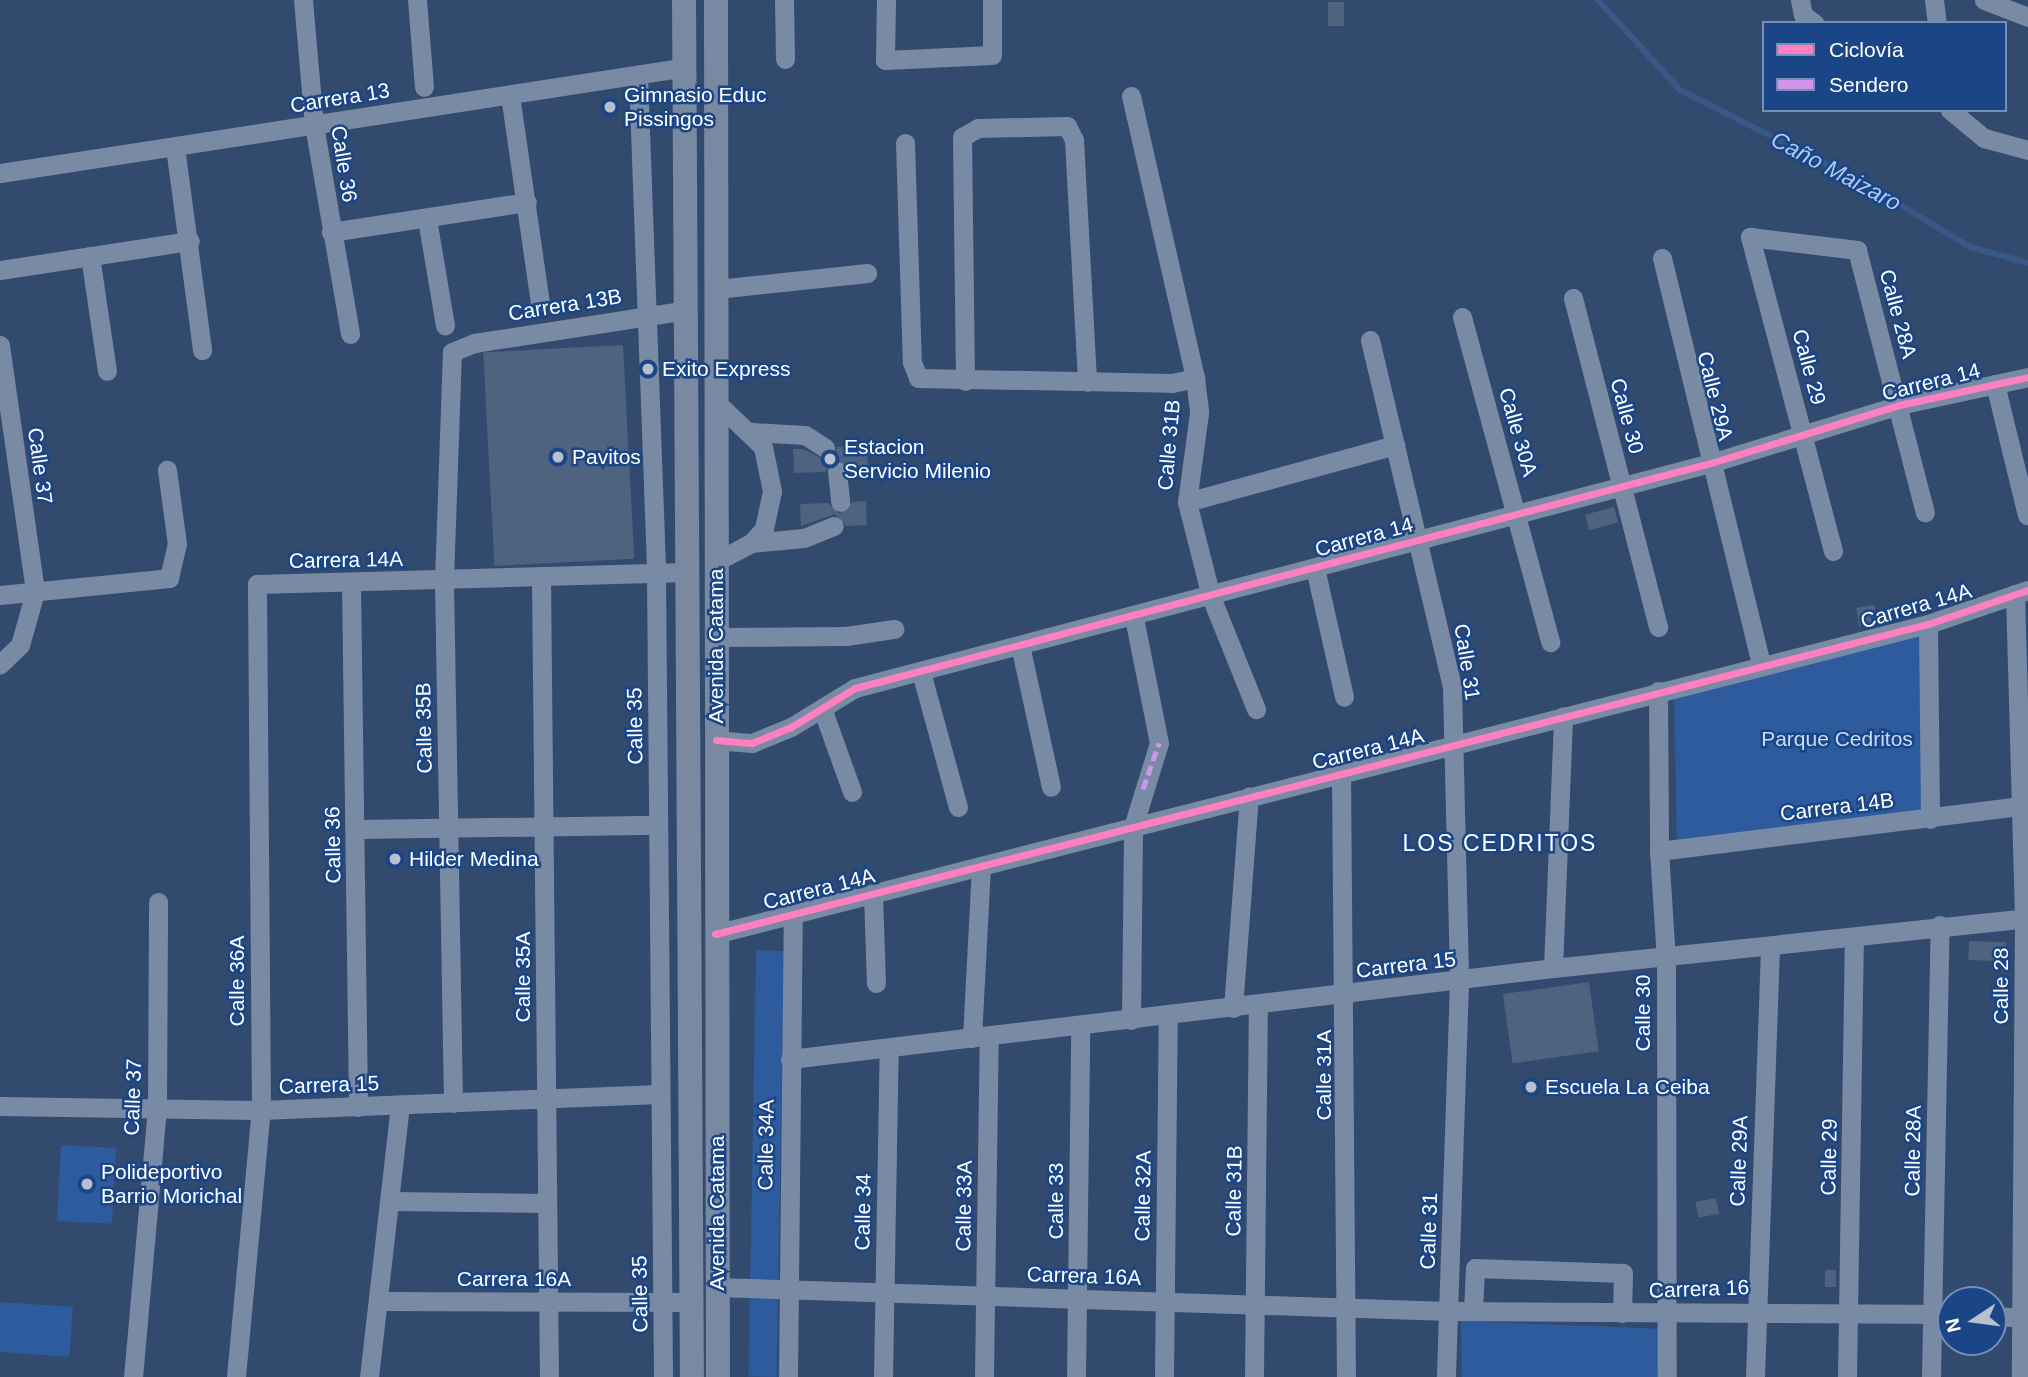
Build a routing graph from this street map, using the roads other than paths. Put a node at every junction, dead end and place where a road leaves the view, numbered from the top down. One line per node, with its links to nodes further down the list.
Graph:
1 (303, 0): 19 (street, Calle 36)
2 (417, 0): 15 (street)
3 (684, 0): 13 (main road, Avenida Catama)
4 (716, 0): 33 (main road, Avenida Catama)
5 (784, 0): 12 (street)
6 (886, 0): 7 (street)
7 (992, 0)
8 (1934, 0): 11 (street)
9 (1984, 0): 10 (street)
10 (2028, 17)
11 (1937, 21)
12 (785, 59)
13 (686, 67): 14 (street, Carrera 13); 36 (main road, Avenida Catama)
14 (638, 76): 16 (street, Carrera 13); 37 (street, Calle 35)
15 (424, 87)
16 (510, 95): 19 (street, Carrera 13); 24 (street)
17 (1131, 96): 47 (street, Calle 31B)
18 (1952, 112): 22 (street)
19 (314, 125): 21 (street, Carrera 13); 26 (street, Calle 36)
20 (905, 143): 48 (street)
21 (175, 147): 23 (street, Carrera 13); 27 (street)
22 (2028, 150)
23 (0, 173)
24 (527, 202): 25 (street); 35 (street)
25 (427, 219): 26 (street); 39 (street)
26 (331, 232): 40 (street, Calle 36)
27 (190, 242): 29 (street); 43 (street)
28 (1857, 250): 52 (street, Calle 28A); 54 (street, Calle 29)
29 (90, 256): 31 (street); 45 (street)
30 (1662, 258): 57 (street, Calle 29A)
31 (0, 270)
32 (867, 273): 33 (street)
33 (717, 289): 51 (main road, Avenida Catama)
34 (1573, 298): 60 (street, Calle 30)
35 (540, 303)
36 (686, 310): 37 (street, Carrera 13B); 72 (main road, Avenida Catama)
37 (647, 316): 44 (street, Carrera 13B); 73 (street, Calle 35)
38 (1462, 317): 64 (street, Calle 30A)
39 (445, 325)
40 (350, 334)
41 (1370, 340): 55 (street, Calle 31)
42 (0, 345): 78 (street, Calle 37)
43 (202, 351)
44 (452, 352): 75 (street, Calle 35B)
45 (107, 371)
46 (2028, 377): 50 (street, Carrera 14)
47 (1195, 378): 49 (street); 62 (street, Calle 31B)
48 (965, 382): 49 (street); 49 (street)
49 (1087, 382)
50 (1995, 384): 52 (street, Carrera 14); 65 (street)
51 (715, 401): 53 (street); 70 (main road, Avenida Catama)
52 (1899, 405): 54 (street, Carrera 14); 63 (street, Calle 28A)
53 (751, 432): 56 (street); 68 (street)
54 (1805, 437): 57 (street, Carrera 14); 69 (street, Calle 29)
55 (1395, 445): 62 (street); 67 (street, Calle 31)
56 (825, 448)
57 (1714, 462): 60 (street, Carrera 14); 90 (street, Calle 29A)
58 (167, 470): 78 (street)
59 (837, 471): 61 (street)
60 (1622, 487): 64 (street, Carrera 14); 84 (street, Calle 30)
61 (840, 502)
62 (1187, 502): 81 (street, Calle 31B)
63 (1925, 512)
64 (1517, 513): 67 (street, Carrera 14); 87 (street, Calle 30A)
65 (2027, 514)
66 (834, 526): 68 (street)
67 (1421, 540): 71 (street, Carrera 14); 98 (street, Calle 31)
68 (751, 543): 70 (street)
69 (1833, 551)
70 (717, 561): 86 (main road, Avenida Catama)
71 (1315, 568): 81 (street, Carrera 14); 93 (street)
72 (687, 572): 73 (street, Carrera 14A); 154 (main road, Avenida Catama)
73 (656, 573): 74 (street, Carrera 14A); 106 (street, Calle 35)
74 (541, 576): 75 (street, Carrera 14A); 108 (street, Calle 35A)
75 (444, 580): 76 (street, Carrera 14A); 110 (street, Calle 35B)
76 (351, 583): 77 (street, Carrera 14A); 109 (street, Calle 36)
77 (257, 584): 141 (street, Calle 36A)
78 (34, 592): 80 (street); 89 (street)
79 (2021, 592): 83 (street, Carrera 14A); 103 (street, Calle 28)
80 (0, 595)
81 (1211, 597): 82 (street, Carrera 14); 95 (street, Calle 31B)
82 (1134, 618): 88 (street, Carrera 14); 107 (street)
83 (1928, 624): 90 (street, Carrera 14A); 105 (street)
84 (1658, 627)
85 (894, 629): 86 (street)
86 (716, 637): 97 (main road, Avenida Catama)
87 (1550, 642)
88 (1020, 645): 91 (street, Carrera 14); 100 (street)
89 (0, 664)
90 (1761, 665): 92 (street, Carrera 14A)
91 (921, 672): 94 (street, Carrera 14); 104 (street)
92 (1658, 691): 96 (street, Carrera 14A); 111 (street, Calle 30)
93 (1344, 697)
94 (822, 708): 97 (street, Carrera 14); 101 (street)
95 (1256, 709)
96 (1563, 716): 98 (street, Carrera 14A); 122 (street)
97 (716, 740): 118 (main road, Avenida Catama)
98 (1451, 746): 99 (street, Carrera 14A); 123 (street, Calle 31)
99 (1341, 773): 102 (street, Carrera 14A); 125 (street, Calle 31A)
100 (1051, 787)
101 (852, 792)
102 (1249, 797): 107 (street, Carrera 14A); 127 (street)
103 (2019, 806): 105 (street, Carrera 14B); 116 (street, Calle 28)
104 (958, 807)
105 (1930, 819): 111 (street, Carrera 14B)
106 (658, 825): 108 (street); 134 (street, Calle 35)
107 (1133, 827): 112 (street, Carrera 14A); 129 (street)
108 (545, 829): 110 (street); 135 (street, Calle 35A)
109 (356, 830): 110 (street); 139 (street, Calle 36)
110 (449, 831): 136 (street, Calle 35B)
111 (1659, 851): 121 (street, Calle 30)
112 (981, 866): 113 (street, Carrera 14A); 131 (street, Calle 33A)
113 (873, 894): 115 (street, Carrera 14A); 124 (street)
114 (158, 902): 140 (street, Calle 37)
115 (793, 914): 118 (street, Carrera 14A); 133 (street, Calle 34A)
116 (2026, 918): 117 (street, Carrera 15); 165 (street, Calle 28)
117 (1940, 925): 119 (street, Carrera 15); 144 (street, Calle 28A)
118 (715, 934): 145 (main road, Avenida Catama)
119 (1854, 937): 120 (street, Carrera 15); 161 (street, Calle 29)
120 (1770, 947): 121 (street, Carrera 15); 157 (street, Calle 29A)
121 (1666, 958): 122 (street, Carrera 15); 162 (street, Calle 30)
122 (1553, 968): 123 (street, Carrera 15)
123 (1459, 982): 125 (street, Carrera 15); 158 (street, Calle 31)
124 (876, 983)
125 (1346, 995): 126 (street, Carrera 15); 156 (street, Calle 31A)
126 (1258, 1005): 127 (street, Carrera 15); 155 (street, Calle 31B)
127 (1233, 1008): 128 (street, Carrera 15)
128 (1168, 1016): 129 (street, Carrera 15); 152 (street, Calle 32A)
129 (1131, 1020): 130 (street, Carrera 15)
130 (1080, 1026): 131 (street, Carrera 15); 149 (street, Calle 33)
131 (981, 1037): 132 (street, Carrera 15); 148 (street, Calle 33A)
132 (889, 1048): 133 (street, Carrera 15); 147 (street, Calle 34)
133 (790, 1059): 146 (street, Calle 34A)
134 (659, 1094): 135 (street, Carrera 15); 151 (street, Calle 35)
135 (546, 1096): 136 (street, Carrera 15); 143 (street, Calle 35A)
136 (453, 1102): 137 (street, Carrera 15)
137 (400, 1105): 139 (street, Carrera 15); 142 (street)
138 (0, 1106): 140 (street, Carrera 15)
139 (358, 1107): 141 (street, Carrera 15)
140 (157, 1109): 141 (street, Carrera 15); 167 (street, Calle 37)
141 (261, 1110): 168 (street, Calle 36A)
142 (391, 1201): 143 (street); 150 (street)
143 (547, 1203): 153 (street, Calle 35A)
144 (1942, 1286)
145 (718, 1287): 146 (street, Carrera 16A); 173 (main road, Avenida Catama)
146 (787, 1289): 147 (street, Carrera 16A); 174 (street, Calle 34A)
147 (885, 1292): 148 (street, Carrera 16A); 175 (street, Calle 34)
148 (985, 1296): 149 (street, Carrera 16A); 176 (street, Calle 33A)
149 (1078, 1298): 152 (street, Carrera 16A); 177 (street, Calle 33)
150 (379, 1301): 153 (street, Carrera 16A); 169 (street)
151 (663, 1301): 153 (street, Carrera 16A); 154 (street, Carrera 16A); 171 (street, Calle 35)
152 (1165, 1301): 155 (street, Carrera 16A); 178 (street, Calle 32A)
153 (549, 1302): 170 (street, Calle 35A)
154 (691, 1302): 172 (main road, Avenida Catama)
155 (1255, 1304): 156 (street, Carrera 16A); 179 (street, Calle 31B)
156 (1348, 1307): 158 (street, Carrera 16A); 180 (street, Calle 31A)
157 (1757, 1310): 161 (street, Carrera 16); 162 (street, Carrera 16); 183 (street, Calle 29A)
158 (1449, 1311): 159 (street, Carrera 16); 181 (street, Calle 31)
159 (1474, 1311): 160 (street, Carrera 16); 160 (street)
160 (1622, 1313): 162 (street, Carrera 16)
161 (1850, 1313): 163 (street, Carrera 16); 184 (street, Calle 29)
162 (1668, 1314): 182 (street, Calle 30)
163 (1937, 1314)
164 (2007, 1317): 165 (street)
165 (2026, 1318): 186 (street, Calle 28)
166 (1937, 1343): 185 (street, Calle 28A)
167 (133, 1377)
168 (236, 1377)
169 (369, 1377)
170 (549, 1377)
171 (663, 1377)
172 (692, 1377)
173 (718, 1377)
174 (788, 1377)
175 (883, 1377)
176 (984, 1377)
177 (1076, 1377)
178 (1164, 1377)
179 (1254, 1377)
180 (1346, 1377)
181 (1446, 1377)
182 (1667, 1377)
183 (1755, 1377)
184 (1847, 1377)
185 (1931, 1377)
186 (2021, 1377)

